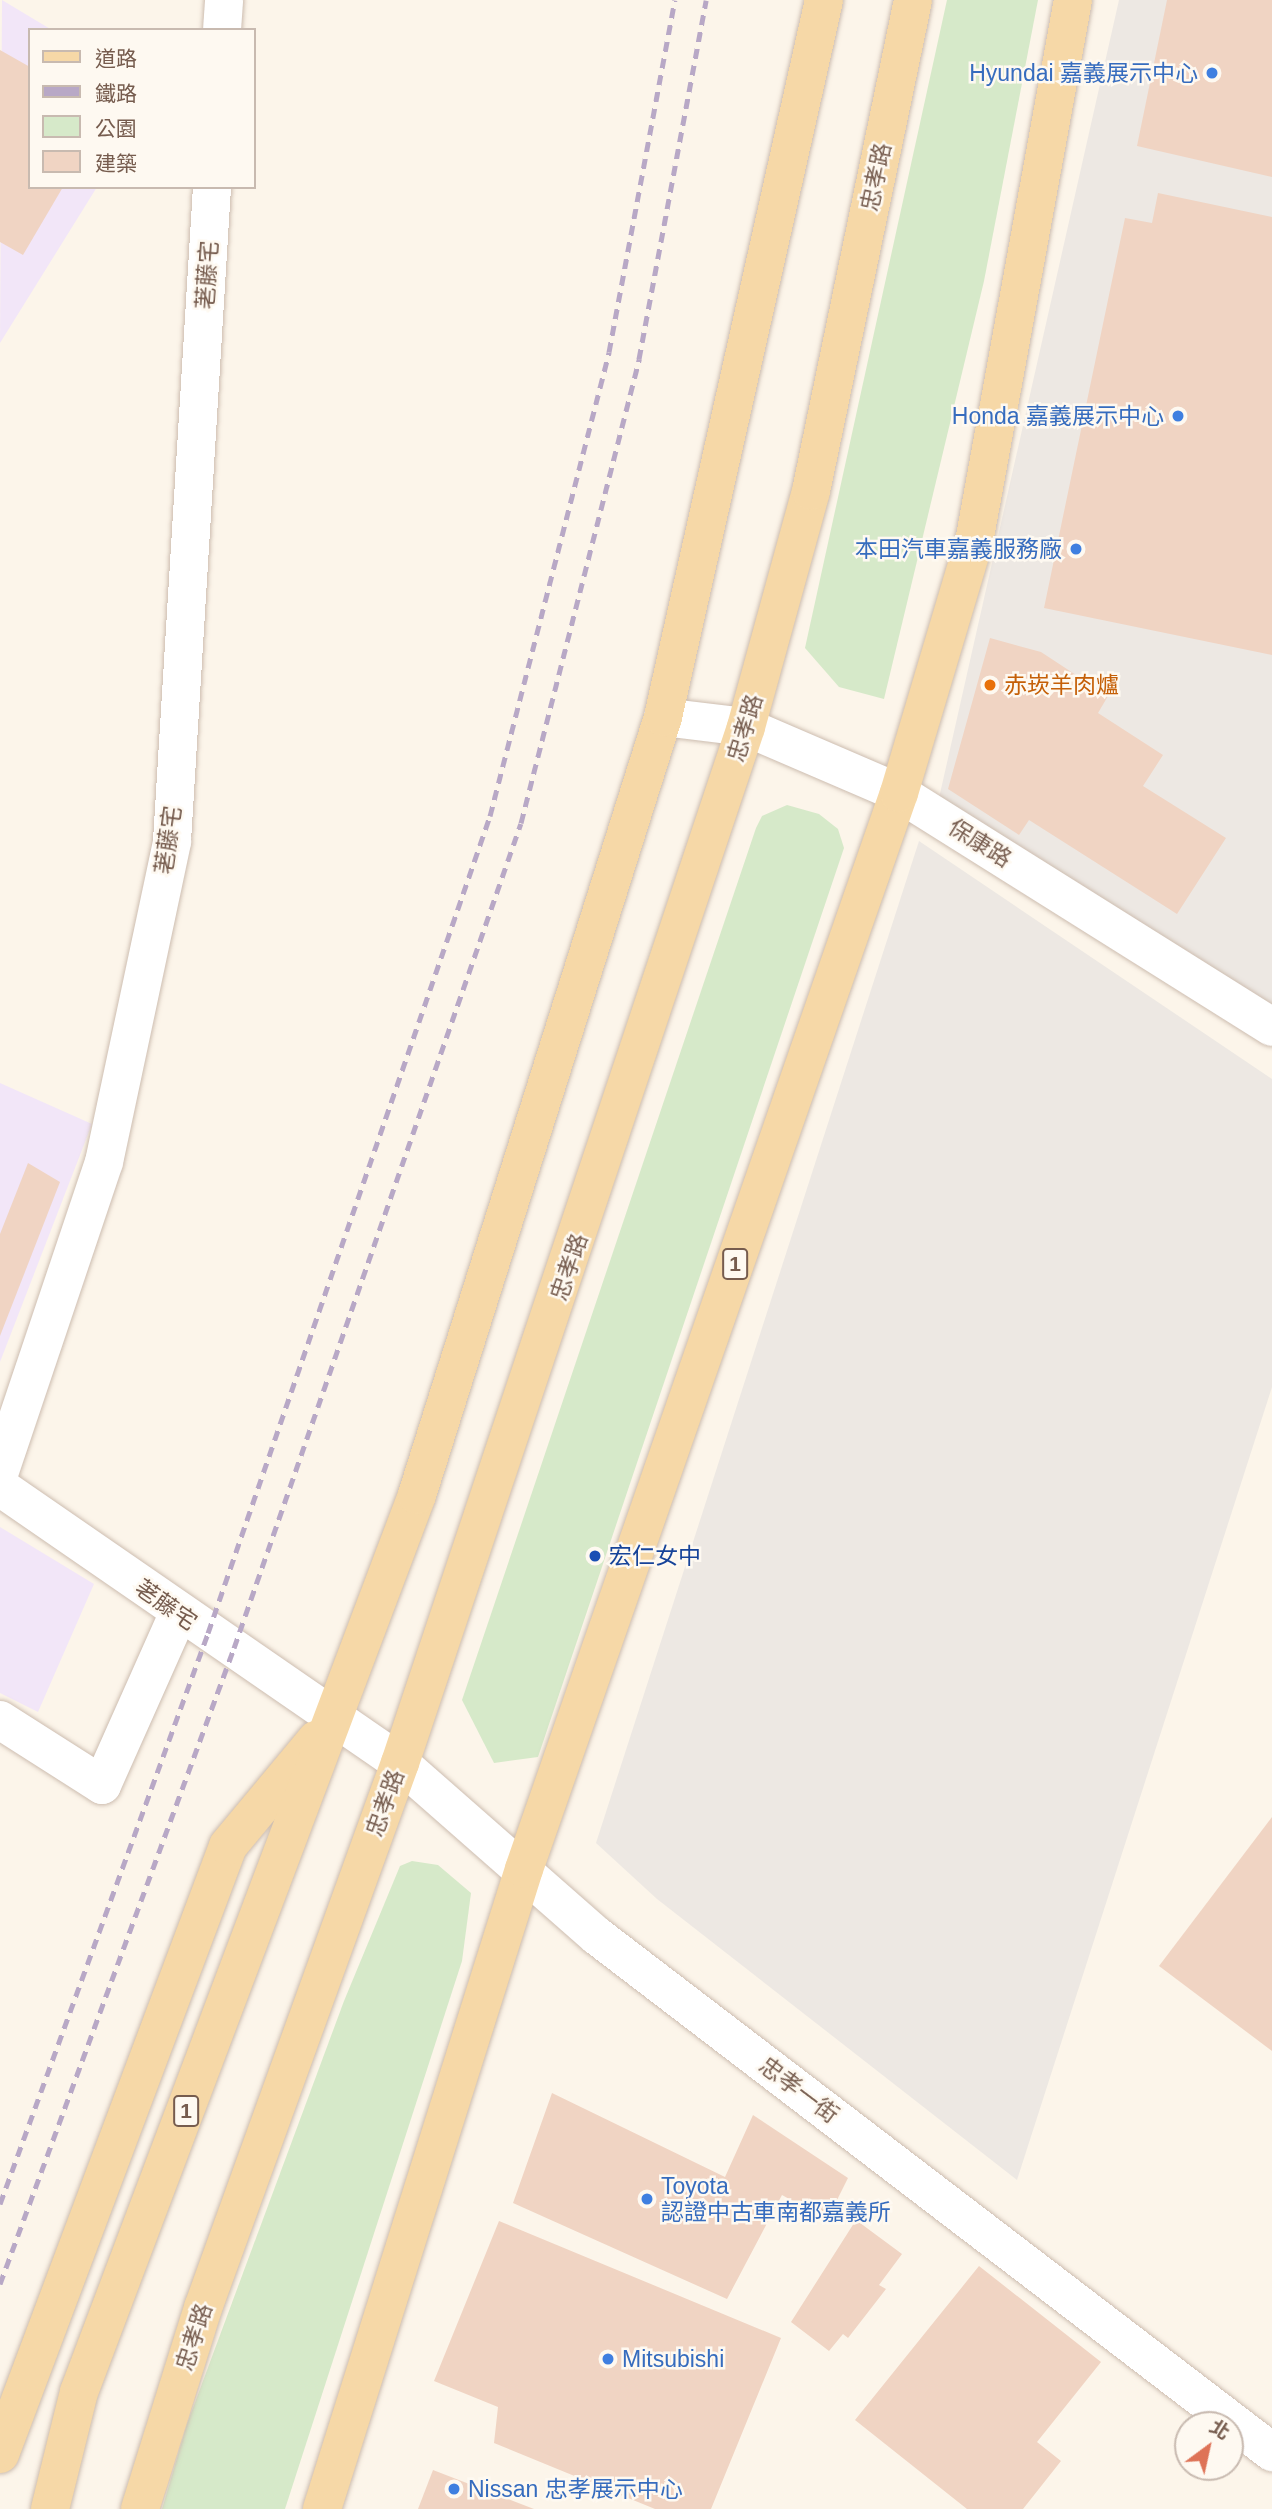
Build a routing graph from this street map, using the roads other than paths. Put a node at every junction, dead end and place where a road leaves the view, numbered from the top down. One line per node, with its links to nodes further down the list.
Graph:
1 (224, 0): 5 (street)
2 (824, 0): 7 (main road, 1)
3 (913, 0): 8 (main road, 忠孝路)
4 (1073, 0): 9 (main road, 1)
5 (222, 28)
6 (212, 189): 11 (street, 荖藤宅)
7 (663, 717): 8 (street, 保康路); 14 (main road, 1)
8 (746, 727): 9 (street, 保康路); 16 (main road, 忠孝路)
9 (899, 793): 10 (street, 保康路); 17 (main road, 1)
10 (1272, 1027)
11 (0, 1471)
12 (0, 1488): 13 (street, 荖藤宅)
13 (178, 1614): 14 (street, 荖藤宅); 15 (street)
14 (335, 1717): 16 (street, 忠孝一街); 19 (main road, 1); 20 (main road, 1)
15 (0, 1720)
16 (400, 1763): 17 (street, 忠孝一街); 21 (main road, 忠孝路)
17 (524, 1869): 18 (street, 忠孝一街); 22 (main road, 1)
18 (1272, 2452)
19 (0, 2454)
20 (50, 2509)
21 (140, 2509)
22 (322, 2509)

